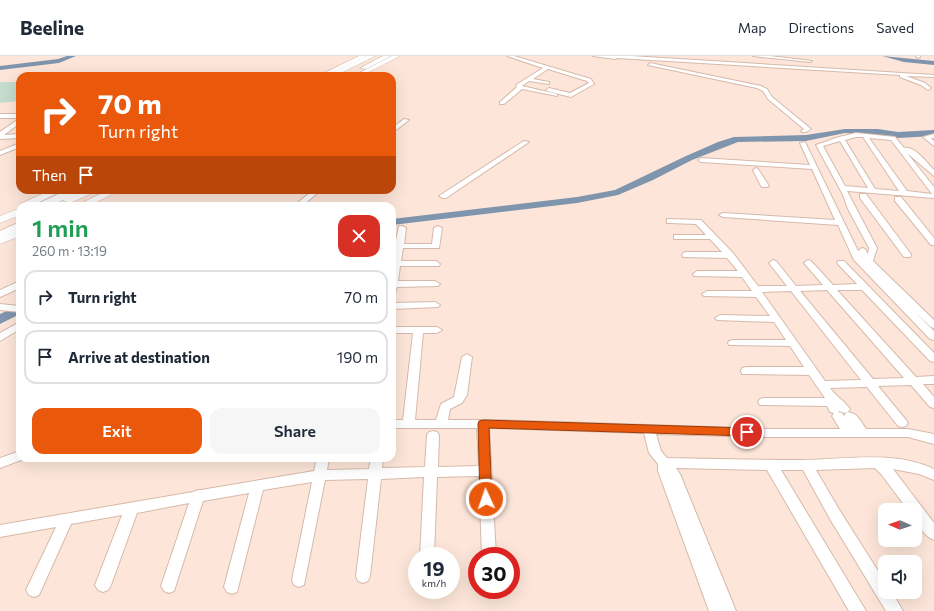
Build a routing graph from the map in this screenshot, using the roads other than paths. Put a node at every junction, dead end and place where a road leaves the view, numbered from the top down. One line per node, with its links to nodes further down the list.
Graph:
1 (364, 56): 17 (main road)
2 (372, 56): 18 (highway)
3 (376, 56): 19 (highway)
4 (382, 56): 20 (highway)
5 (388, 56): 21 (highway)
6 (397, 56): 22 (main road)
7 (509, 56): 15 (street)
8 (595, 56): 40 (street)
9 (609, 56): 23 (street)
10 (757, 56): 11 (street); 13 (street)
11 (784, 57): 12 (street); 14 (street)
12 (809, 58): 16 (street)
13 (758, 63)
14 (785, 65)
15 (548, 67): 26 (street); 33 (street)
16 (813, 67)
17 (330, 72)
18 (338, 72)
19 (342, 72)
20 (348, 72)
21 (355, 72)
22 (364, 72)
23 (899, 73): 24 (street); 31 (street)
24 (925, 75): 25 (street); 27 (street)
25 (934, 76)
26 (527, 79): 28 (street); 30 (street)
27 (934, 82)
28 (547, 83)
29 (533, 84): 30 (street)
30 (524, 88): 33 (street); 34 (street)
31 (928, 88)
32 (549, 90): 33 (street)
33 (570, 95)
34 (502, 103)
35 (0, 116): 36 (street)
36 (16, 116)
37 (406, 120): 39 (street)
38 (16, 123): 42 (street)
39 (396, 128)
40 (804, 131)
41 (864, 135): 45 (street); 50 (street); 60 (street)
42 (0, 136): 43 (street)
43 (16, 136)
44 (934, 136): 48 (street)
45 (841, 138): 57 (street); 58 (street)
46 (526, 142): 71 (street)
47 (803, 143): 53 (street)
48 (934, 144)
49 (16, 146): 51 (street)
50 (900, 147): 55 (street); 59 (street)
51 (0, 153)
52 (701, 160): 53 (street)
53 (815, 168): 91 (street)
54 (756, 170): 56 (street)
55 (934, 174)
56 (764, 186)
57 (842, 188): 58 (street); 70 (street)
58 (873, 190): 60 (street)
59 (934, 192)
60 (904, 193): 74 (street)
61 (50, 194): 75 (main road)
62 (58, 194): 76 (main road)
63 (67, 194): 77 (highway)
64 (71, 194): 78 (highway)
65 (82, 194): 79 (highway)
66 (89, 194): 80 (highway)
67 (99, 194): 81 (main road)
68 (107, 194): 82 (main road)
69 (312, 194): 83 (street)
70 (847, 195): 72 (street); 106 (street)
71 (443, 196)
72 (863, 196): 73 (street); 110 (street)
73 (898, 199): 74 (street); 104 (street)
74 (933, 201)
75 (32, 202)
76 (41, 202)
77 (50, 202)
78 (53, 202)
79 (65, 202)
80 (72, 202)
81 (82, 202)
82 (91, 202)
83 (303, 202)
84 (16, 209): 87 (main road)
85 (16, 213): 89 (main road)
86 (723, 215): 91 (street)
87 (0, 216)
88 (16, 218): 93 (highway)
89 (0, 220)
90 (670, 221): 102 (street)
91 (840, 223): 140 (street)
92 (16, 224): 97 (highway)
93 (0, 225)
94 (16, 228): 99 (highway)
95 (402, 228): 107 (street)
96 (438, 228): 107 (street)
97 (0, 231)
98 (16, 234): 103 (main road)
99 (0, 235)
100 (16, 237): 105 (main road)
101 (677, 237): 102 (street)
102 (713, 237): 109 (street)
103 (0, 241)
104 (934, 243)
105 (0, 244)
106 (872, 245): 112 (street); 112 (street)
107 (399, 246): 111 (street)
108 (686, 255): 109 (street)
109 (730, 255): 119 (street)
110 (907, 255)
111 (396, 256)
112 (869, 261): 135 (street)
113 (396, 263): 117 (street)
114 (773, 263): 125 (street)
115 (808, 263): 124 (street)
116 (841, 263): 122 (street)
117 (436, 264)
118 (696, 274): 119 (street)
119 (744, 274): 126 (street)
120 (435, 284): 123 (street)
121 (16, 286): 127 (street)
122 (864, 287): 124 (street); 145 (street)
123 (396, 288)
124 (830, 288): 125 (street); 149 (street)
125 (793, 289): 126 (street); 150 (street)
126 (757, 292): 128 (street); 134 (street)
127 (0, 294)
128 (707, 294)
129 (435, 305): 130 (street)
130 (396, 306)
131 (0, 307): 132 (street)
132 (16, 308)
133 (720, 318): 134 (street)
134 (777, 319): 143 (street)
135 (934, 325)
136 (16, 328): 141 (street)
137 (396, 330): 138 (street)
138 (418, 330): 139 (street); 158 (street)
139 (437, 330)
140 (934, 337)
141 (0, 338)
142 (733, 343): 143 (street)
143 (794, 343): 147 (street)
144 (467, 357): 155 (street)
145 (934, 359)
146 (746, 371): 147 (street)
147 (812, 371): 151 (street)
148 (934, 380): 149 (street)
149 (914, 381): 150 (street); 153 (street)
150 (870, 384): 151 (street); 156 (street)
151 (822, 385): 154 (street)
152 (764, 402): 154 (street)
153 (934, 404)
154 (838, 407): 161 (street); 162 (street)
155 (441, 423): 158 (street); 159 (street)
156 (902, 423)
157 (396, 424): 158 (street)
158 (409, 424)
159 (483, 424): 160 (street); 173 (street)
160 (649, 429): 161 (street); 169 (street)
161 (848, 432): 162 (street)
162 (862, 432): 164 (street)
163 (433, 435): 174 (street)
164 (934, 439)
165 (16, 457): 168 (street)
166 (322, 462): 176 (street)
167 (376, 462): 175 (street)
168 (0, 463)
169 (664, 463): 171 (street); 192 (street); 193 (street)
170 (878, 464): 172 (street); 177 (street); 183 (street)
171 (771, 465): 172 (street); 194 (street)
172 (807, 465): 195 (street)
173 (485, 471): 174 (street); 185 (street)
174 (431, 472): 175 (street); 184 (street)
175 (375, 473): 176 (street); 186 (street)
176 (320, 475): 178 (street); 187 (street)
177 (934, 475)
178 (258, 485): 179 (street); 190 (street)
179 (198, 495): 180 (street); 189 (street)
180 (132, 507): 181 (street); 188 (street)
181 (66, 519): 182 (street); 191 (street)
182 (1, 532)
183 (934, 534)
184 (427, 547)
185 (489, 547)
186 (363, 576)
187 (299, 580)
188 (103, 585)
189 (169, 586)
190 (232, 587)
191 (34, 590)
192 (717, 611)
193 (728, 611)
194 (858, 611)
195 (895, 611)

